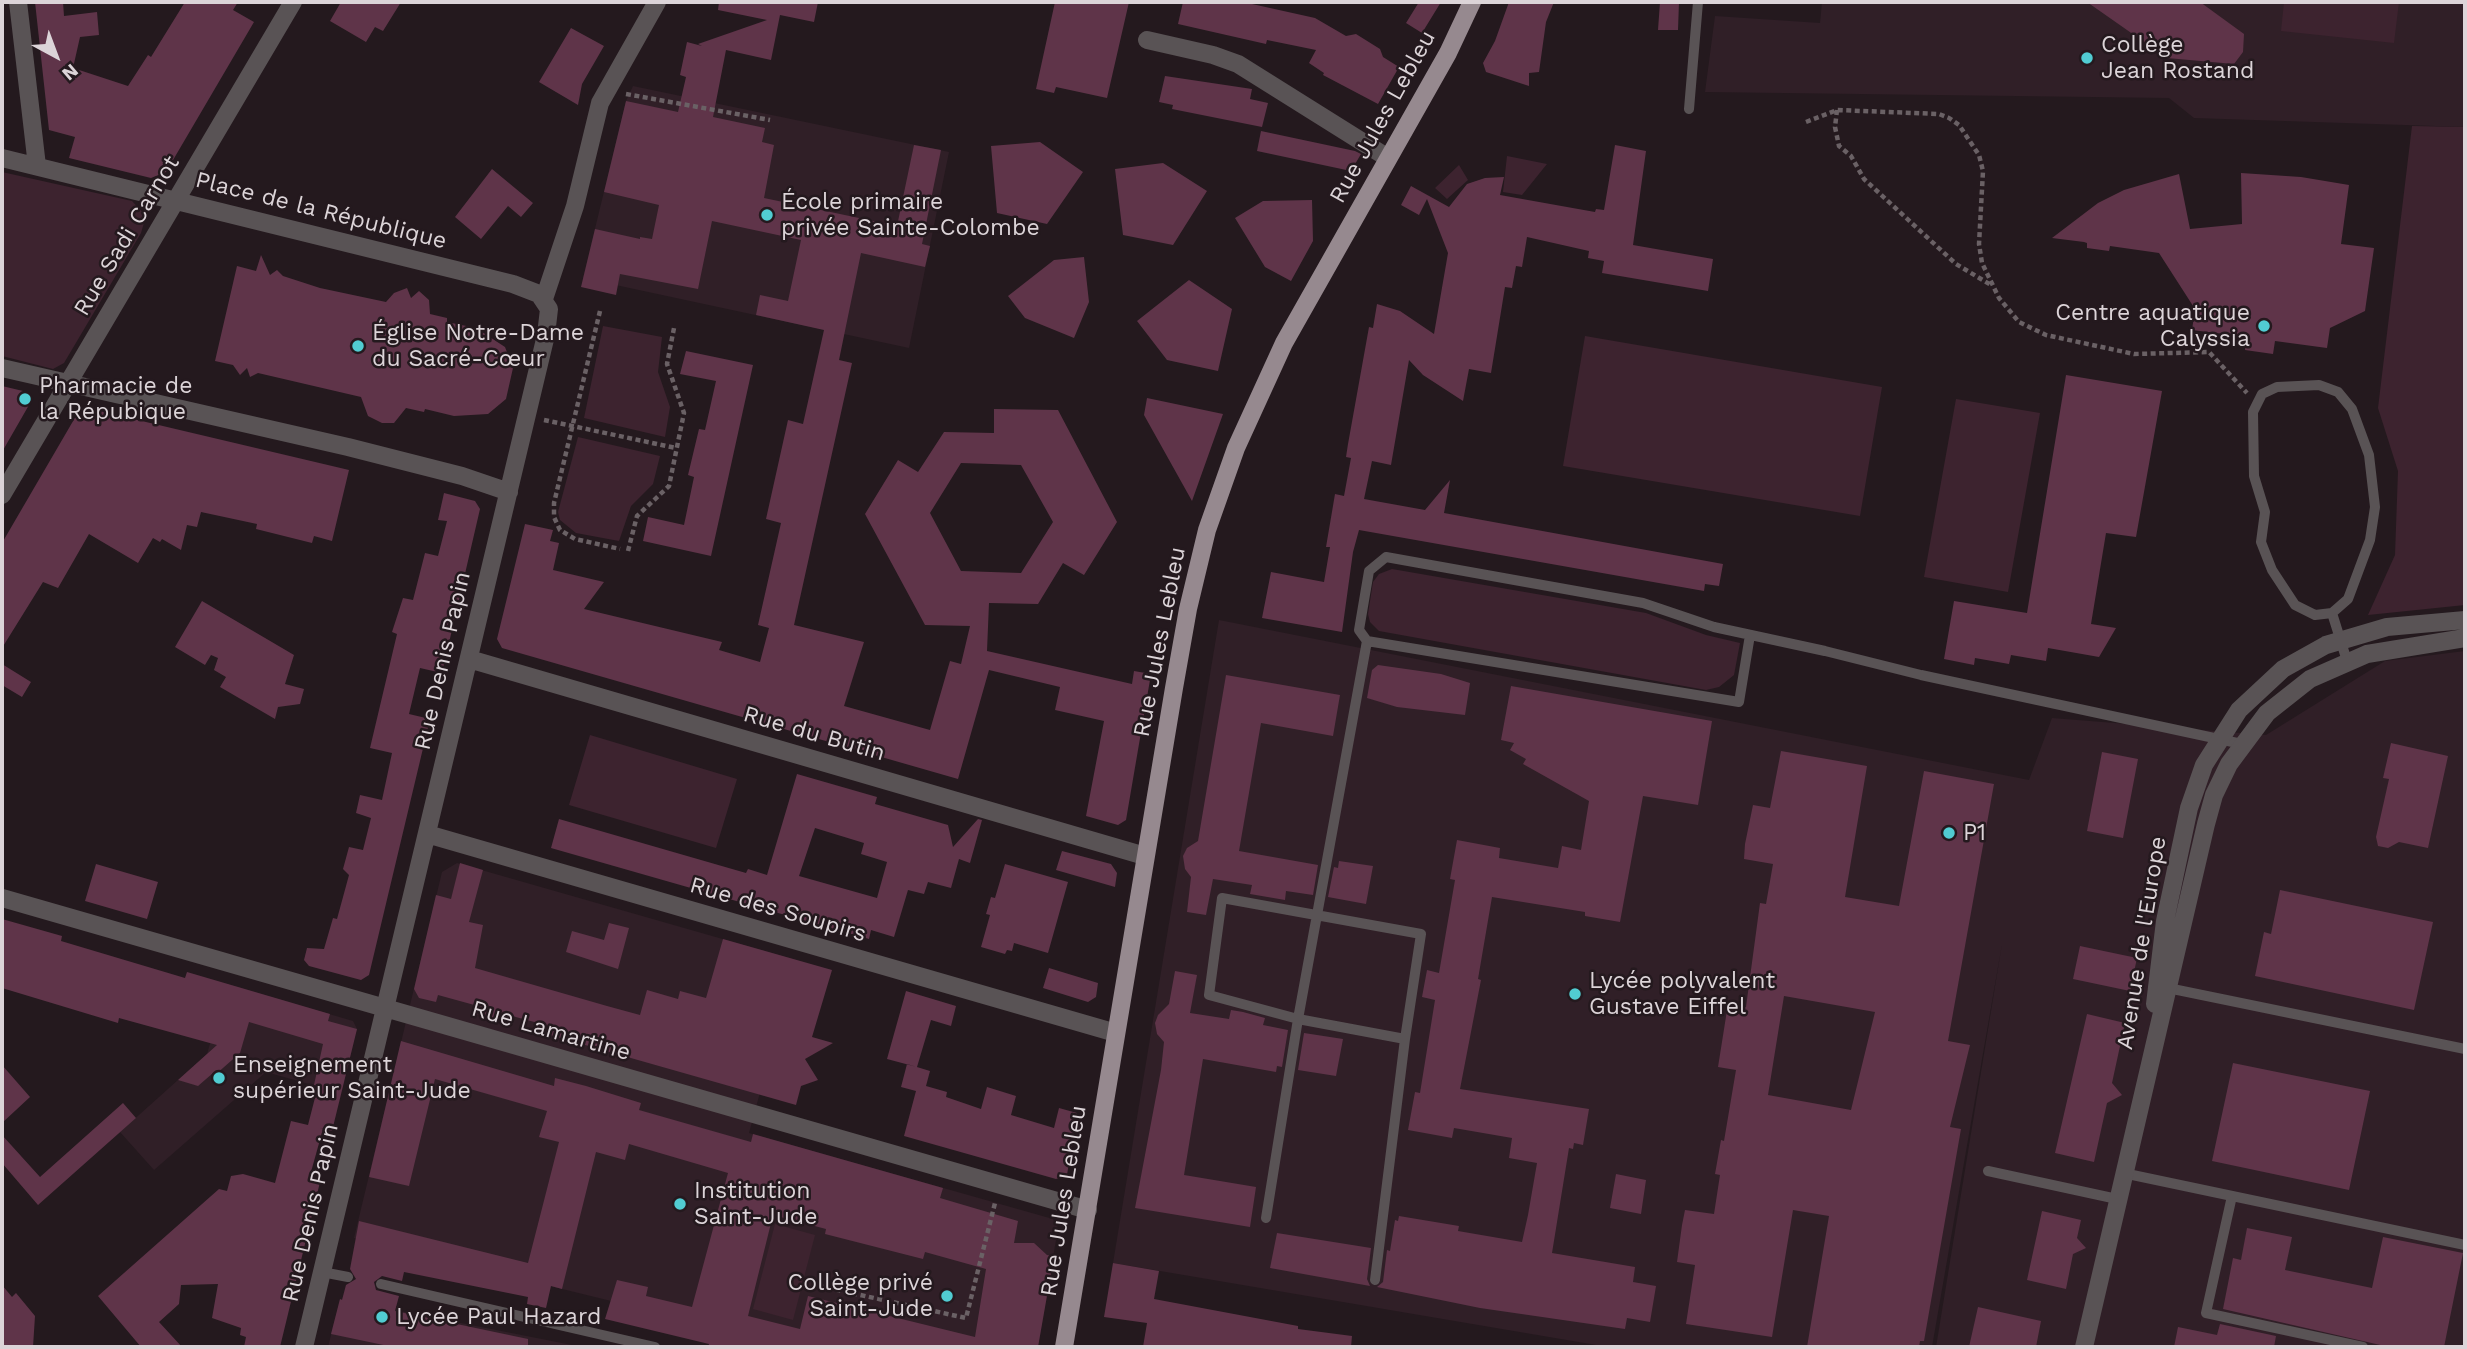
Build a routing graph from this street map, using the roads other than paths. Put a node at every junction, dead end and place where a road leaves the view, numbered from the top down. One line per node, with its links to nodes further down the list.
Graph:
1 (18, 2): 10 (street)
2 (293, 2): 11 (street, Rue Sadi Carnot)
3 (657, 2): 12 (street, Rue Denis Papin)
4 (1472, 2): 9 (main road, Rue Jules Lebleu)
5 (1699, 2): 7 (lane)
6 (1147, 40): 9 (street)
7 (1689, 109)
8 (2, 158): 10 (street, Place de la République)
9 (1388, 158): 28 (main road, Rue Jules Lebleu)
10 (37, 166): 11 (street, Place de la République)
11 (178, 200): 12 (street, Place de la République); 14 (street, Rue Sadi Carnot)
12 (544, 299): 15 (street, Rue Denis Papin)
13 (2, 368): 14 (street)
14 (68, 383): 15 (street); 16 (street, Rue Sadi Carnot)
15 (509, 492): 23 (street, Rue Denis Papin)
16 (2, 495)
17 (2332, 613): 17 (lane); 21 (lane)
18 (2465, 620): 21 (street, Avenue de l'Europe)
19 (1750, 635): 22 (lane); 22 (lane); 25 (lane)
20 (2465, 638): 24 (street, Avenue de l'Europe)
21 (2341, 640): 24 (lane); 25 (street, Avenue de l'Europe)
22 (1367, 641): 30 (lane)
23 (469, 659): 27 (street, Rue Denis Papin); 28 (street, Rue du Butin)
24 (2347, 661): 26 (street, Avenue de l'Europe)
25 (2219, 738): 26 (lane); 31 (street, Avenue de l'Europe)
26 (2242, 744): 31 (street, Avenue de l'Europe)
27 (427, 834): 32 (street, Rue Denis Papin); 34 (street, Rue des Soupirs)
28 (1145, 856): 34 (main road, Rue Jules Lebleu)
29 (2, 898): 32 (street, Rue Lamartine)
30 (1317, 914): 33 (lane); 33 (lane); 35 (lane)
31 (2163, 987): 36 (lane); 38 (street, Avenue de l'Europe)
32 (385, 1009): 41 (street, Rue Lamartine); 44 (street, Rue Denis Papin)
33 (1298, 1019): 35 (lane); 42 (lane)
34 (1116, 1033): 41 (main road, Rue Jules Lebleu)
35 (1405, 1039): 46 (lane)
36 (2465, 1049)
37 (1988, 1171): 40 (lane)
38 (2123, 1173): 39 (lane); 40 (street, Avenue de l'Europe)
39 (2232, 1196): 43 (lane); 52 (lane)
40 (2117, 1199): 51 (street, Avenue de l'Europe)
41 (1088, 1210): 50 (main road, Rue Jules Lebleu)
42 (1266, 1218)
43 (2465, 1245)
44 (322, 1272): 45 (lane); 48 (street, Rue Denis Papin)
45 (348, 1277)
46 (1375, 1280)
47 (381, 1283): 49 (lane)
48 (304, 1347)
49 (655, 1347)
50 (1064, 1347)
51 (2084, 1347)
52 (2363, 1347)

